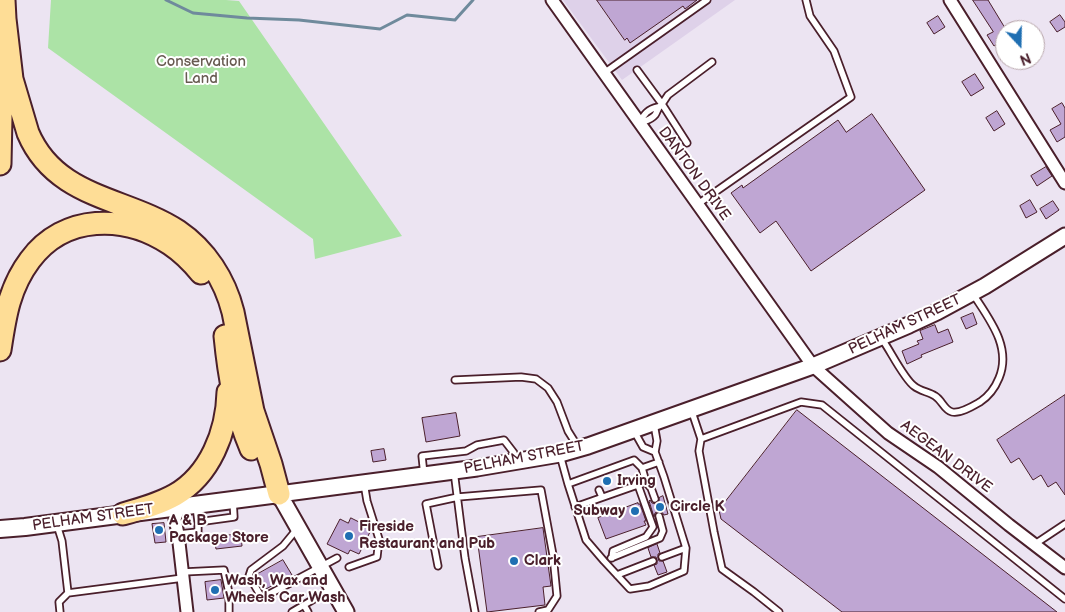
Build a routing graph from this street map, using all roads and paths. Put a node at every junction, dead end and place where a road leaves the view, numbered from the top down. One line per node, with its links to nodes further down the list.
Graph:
1 (4, 0): 12 (highway); 46 (highway)
2 (552, 0): 8 (street, DANTON DRIVE)
3 (707, 0): 8 (lane)
4 (806, 0): 14 (lane)
5 (950, 0): 13 (street)
6 (712, 62): 9 (lane)
7 (637, 70): 9 (lane)
8 (604, 73): 10 (street, DANTON DRIVE)
9 (660, 106): 10 (lane); 11 (lane)
10 (640, 123): 14 (street, DANTON DRIVE)
11 (688, 143)
12 (0, 164)
13 (1065, 183)
14 (698, 204): 19 (street, DANTON DRIVE)
15 (1065, 236): 16 (street, PELHAM STREET)
16 (973, 293): 17 (street, PELHAM STREET); 17 (lane)
17 (881, 337): 19 (street, PELHAM STREET)
18 (0, 350): 20 (highway)
19 (813, 366): 22 (street, PELHAM STREET); 64 (street, AEGEAN DRIVE)
20 (228, 370): 46 (highway); 56 (highway)
21 (455, 380): 26 (lane)
22 (691, 409): 23 (street, PELHAM STREET); 25 (lane)
23 (653, 422): 24 (street, PELHAM STREET); 27 (lane)
24 (633, 429): 26 (street, PELHAM STREET); 27 (lane)
25 (701, 439): 79 (lane); 89 (lane)
26 (579, 449): 28 (street, PELHAM STREET)
27 (655, 452): 30 (lane)
28 (560, 454): 29 (street, PELHAM STREET); 39 (lane)
29 (517, 462): 33 (street, PELHAM STREET); 35 (lane)
30 (659, 462): 32 (lane); 65 (lane)
31 (622, 465): 32 (lane); 34 (lane); 39 (lane)
32 (642, 468): 38 (lane)
33 (454, 471): 35 (street, PELHAM STREET); 49 (lane)
34 (624, 471)
35 (424, 475): 37 (street, PELHAM STREET)
36 (628, 481): 42 (lane)
37 (364, 482): 46 (street, PELHAM STREET); 73 (lane)
38 (646, 482): 41 (lane); 51 (lane)
39 (568, 484): 55 (lane)
40 (618, 484): 45 (lane)
41 (638, 484): 42 (lane); 68 (lane)
42 (630, 487): 45 (lane)
43 (608, 488): 48 (lane)
44 (599, 490): 50 (lane)
45 (621, 491): 48 (lane)
46 (279, 494): 52 (main road, PELHAM STREET); 61 (street)
47 (589, 494): 53 (lane)
48 (610, 494): 50 (lane)
49 (458, 497): 72 (lane); 87 (lane); 88 (lane)
50 (602, 498): 53 (lane)
51 (655, 499)
52 (232, 500): 54 (main road, PELHAM STREET); 58 (lane)
53 (592, 501): 55 (lane)
54 (188, 505): 56 (main road, PELHAM STREET); 58 (lane); 63 (street)
55 (575, 507): 69 (lane)
56 (124, 514): 59 (main road, PELHAM STREET)
57 (659, 516): 68 (lane)
58 (198, 522): 63 (lane)
59 (56, 523): 62 (main road, PELHAM STREET); 78 (lane)
60 (1065, 524): 64 (lane)
61 (298, 528): 71 (street); 71 (lane)
62 (0, 529)
63 (178, 534): 75 (street)
64 (1034, 544): 74 (street, AEGEAN DRIVE)
65 (686, 548): 66 (lane); 76 (lane)
66 (662, 557)
67 (337, 558): 71 (lane)
68 (612, 558): 69 (lane)
69 (604, 561): 76 (lane)
70 (653, 561): 76 (lane)
71 (320, 566): 77 (street)
72 (438, 566)
73 (349, 568)
74 (1065, 568)
75 (183, 575): 78 (lane); 82 (street); 83 (lane)
76 (617, 575)
77 (333, 588): 80 (lane); 86 (street)
78 (68, 593): 81 (lane)
79 (1065, 599)
80 (304, 604): 84 (lane); 85 (lane)
81 (60, 612)
82 (187, 612)
83 (229, 612)
84 (292, 612)
85 (308, 612)
86 (346, 612)
87 (475, 612)
88 (538, 612)
89 (778, 612)

